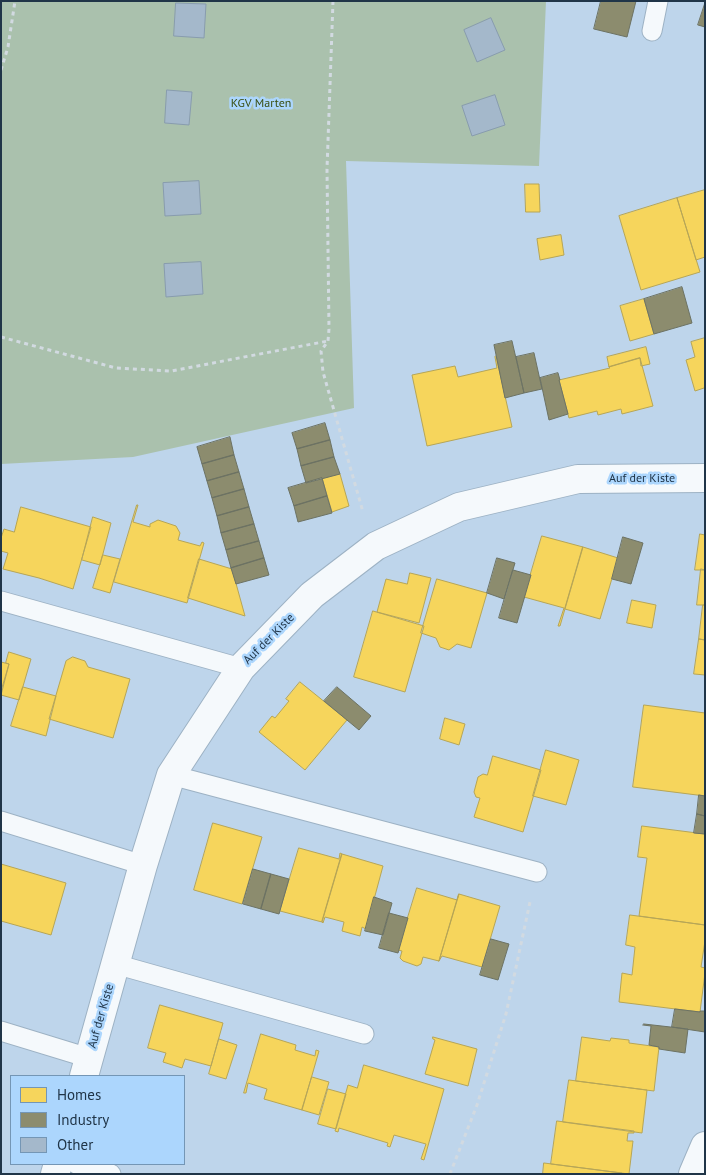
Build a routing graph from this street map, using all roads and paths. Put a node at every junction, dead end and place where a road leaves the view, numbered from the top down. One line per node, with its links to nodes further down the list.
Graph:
1 (15, 1): 5 (path)
2 (333, 1): 7 (path)
3 (658, 1): 4 (lane)
4 (652, 31)
5 (1, 70)
6 (1, 338): 7 (path)
7 (328, 341): 9 (path)
8 (705, 478): 9 (street, Auf der Kiste)
9 (376, 546): 11 (street, Auf der Kiste)
10 (1, 601): 11 (lane)
11 (241, 668): 12 (street, Auf der Kiste)
12 (171, 775): 14 (street, Auf der Kiste); 15 (lane)
13 (1, 821): 14 (lane)
14 (143, 865): 16 (street, Auf der Kiste)
15 (537, 872): 23 (path)
16 (116, 964): 18 (lane); 19 (street, Auf der Kiste)
17 (1, 1031): 19 (lane)
18 (364, 1034)
19 (86, 1067)
20 (705, 1146): 24 (street)
21 (80, 1165): 22 (lane)
22 (111, 1174)
23 (450, 1174)
24 (693, 1174)

